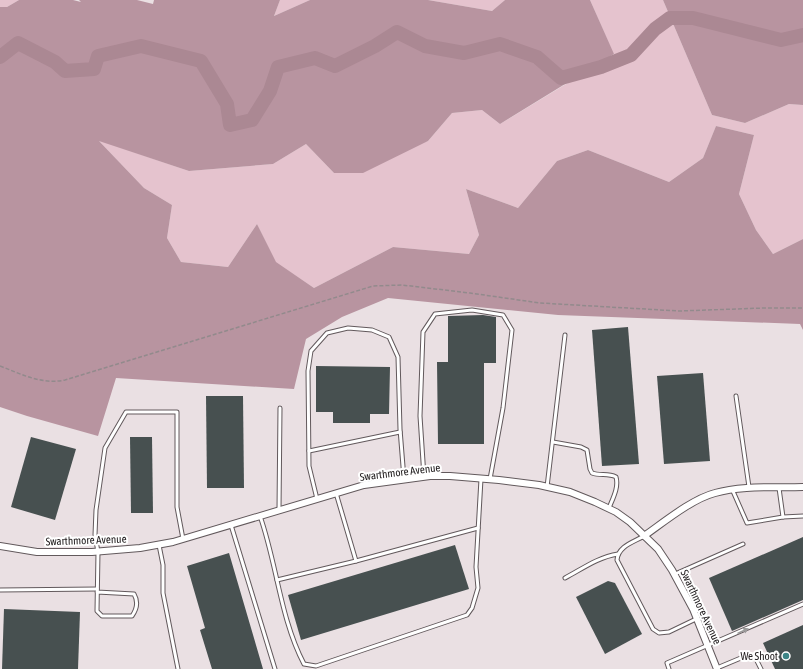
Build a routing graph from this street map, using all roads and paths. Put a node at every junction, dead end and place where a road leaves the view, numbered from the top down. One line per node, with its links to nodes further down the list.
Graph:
1 (803, 308): 3 (path)
2 (566, 335): 7 (lane)
3 (0, 366)
4 (736, 396): 15 (lane)
5 (280, 408): 21 (lane)
6 (400, 432): 8 (lane); 8 (lane); 12 (lane)
7 (553, 442): 13 (lane); 20 (lane)
8 (309, 451): 19 (lane)
9 (424, 477): 10 (street, Swarthmore Avenue); 11 (lane); 12 (street, Swarthmore Avenue)
10 (481, 478): 11 (street, Swarthmore Avenue); 26 (lane)
11 (490, 479): 13 (street, Swarthmore Avenue)
12 (404, 480): 18 (street, Swarthmore Avenue)
13 (547, 487): 20 (street, Swarthmore Avenue)
14 (803, 487): 16 (street)
15 (749, 488): 16 (street); 17 (street)
16 (779, 488): 24 (lane)
17 (732, 489): 24 (lane); 27 (street)
18 (336, 493): 19 (street, Swarthmore Avenue); 34 (lane)
19 (318, 499): 21 (street, Swarthmore Avenue)
20 (609, 509): 27 (street, Swarthmore Avenue)
21 (279, 510): 22 (street, Swarthmore Avenue)
22 (260, 516): 25 (street, Swarthmore Avenue); 37 (lane)
23 (803, 516): 24 (lane)
24 (783, 517)
25 (231, 525): 28 (street, Swarthmore Avenue); 44 (lane)
26 (478, 528): 34 (lane); 37 (lane)
27 (644, 536): 33 (lane); 35 (street, Swarthmore Avenue)
28 (183, 539): 29 (street, Swarthmore Avenue); 32 (lane)
29 (158, 544): 32 (street, Swarthmore Avenue); 43 (lane)
30 (743, 544): 35 (lane)
31 (0, 546): 32 (street, Swarthmore Avenue)
32 (98, 552): 39 (lane)
33 (618, 554): 36 (lane); 41 (lane)
34 (356, 561): 37 (lane)
35 (675, 574): 41 (street, Swarthmore Avenue)
36 (565, 578)
37 (277, 580)
38 (0, 590): 39 (lane)
39 (97, 591): 39 (lane)
40 (803, 604): 42 (lane, one-way to 40)
41 (697, 619): 42 (street, Swarthmore Avenue)
42 (708, 647): 45 (lane); 46 (street, Swarthmore Avenue)
43 (178, 669)
44 (275, 669)
45 (669, 669)
46 (717, 669): 47 (lane)
47 (761, 669)

